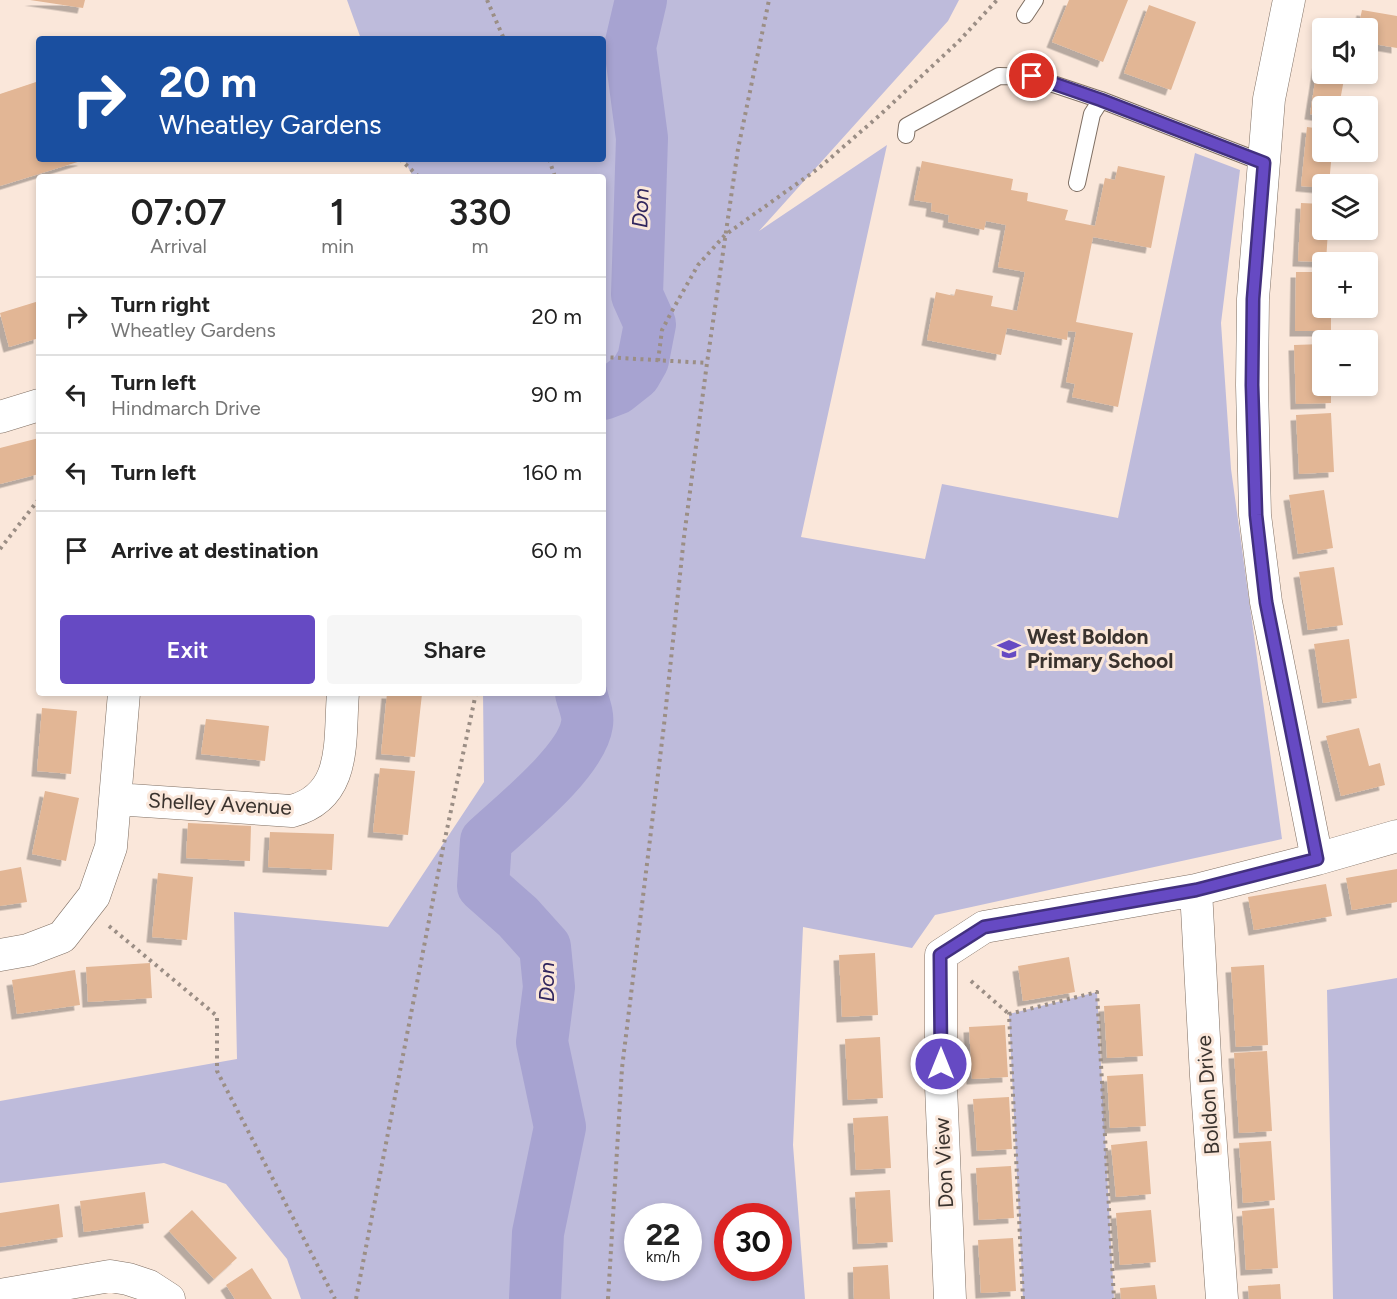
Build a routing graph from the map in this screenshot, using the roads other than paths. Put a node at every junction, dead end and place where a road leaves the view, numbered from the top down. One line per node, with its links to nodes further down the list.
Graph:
1 (1035, 0): 3 (lane)
2 (1289, 0): 6 (street)
3 (1025, 15)
4 (1101, 100): 5 (lane); 6 (lane); 7 (lane)
5 (906, 135)
6 (1264, 163): 14 (street)
7 (1077, 183)
8 (36, 406): 9 (street)
9 (0, 417)
10 (124, 696): 12 (street)
11 (343, 696): 12 (street, Shelley Avenue)
12 (115, 799): 16 (street)
13 (1397, 836): 14 (street)
14 (1317, 859): 15 (street)
15 (1196, 890): 19 (street, Don View); 20 (street, Boldon Drive)
16 (0, 955)
17 (0, 1295): 18 (street)
18 (169, 1299)
19 (950, 1299)
20 (1222, 1299)

